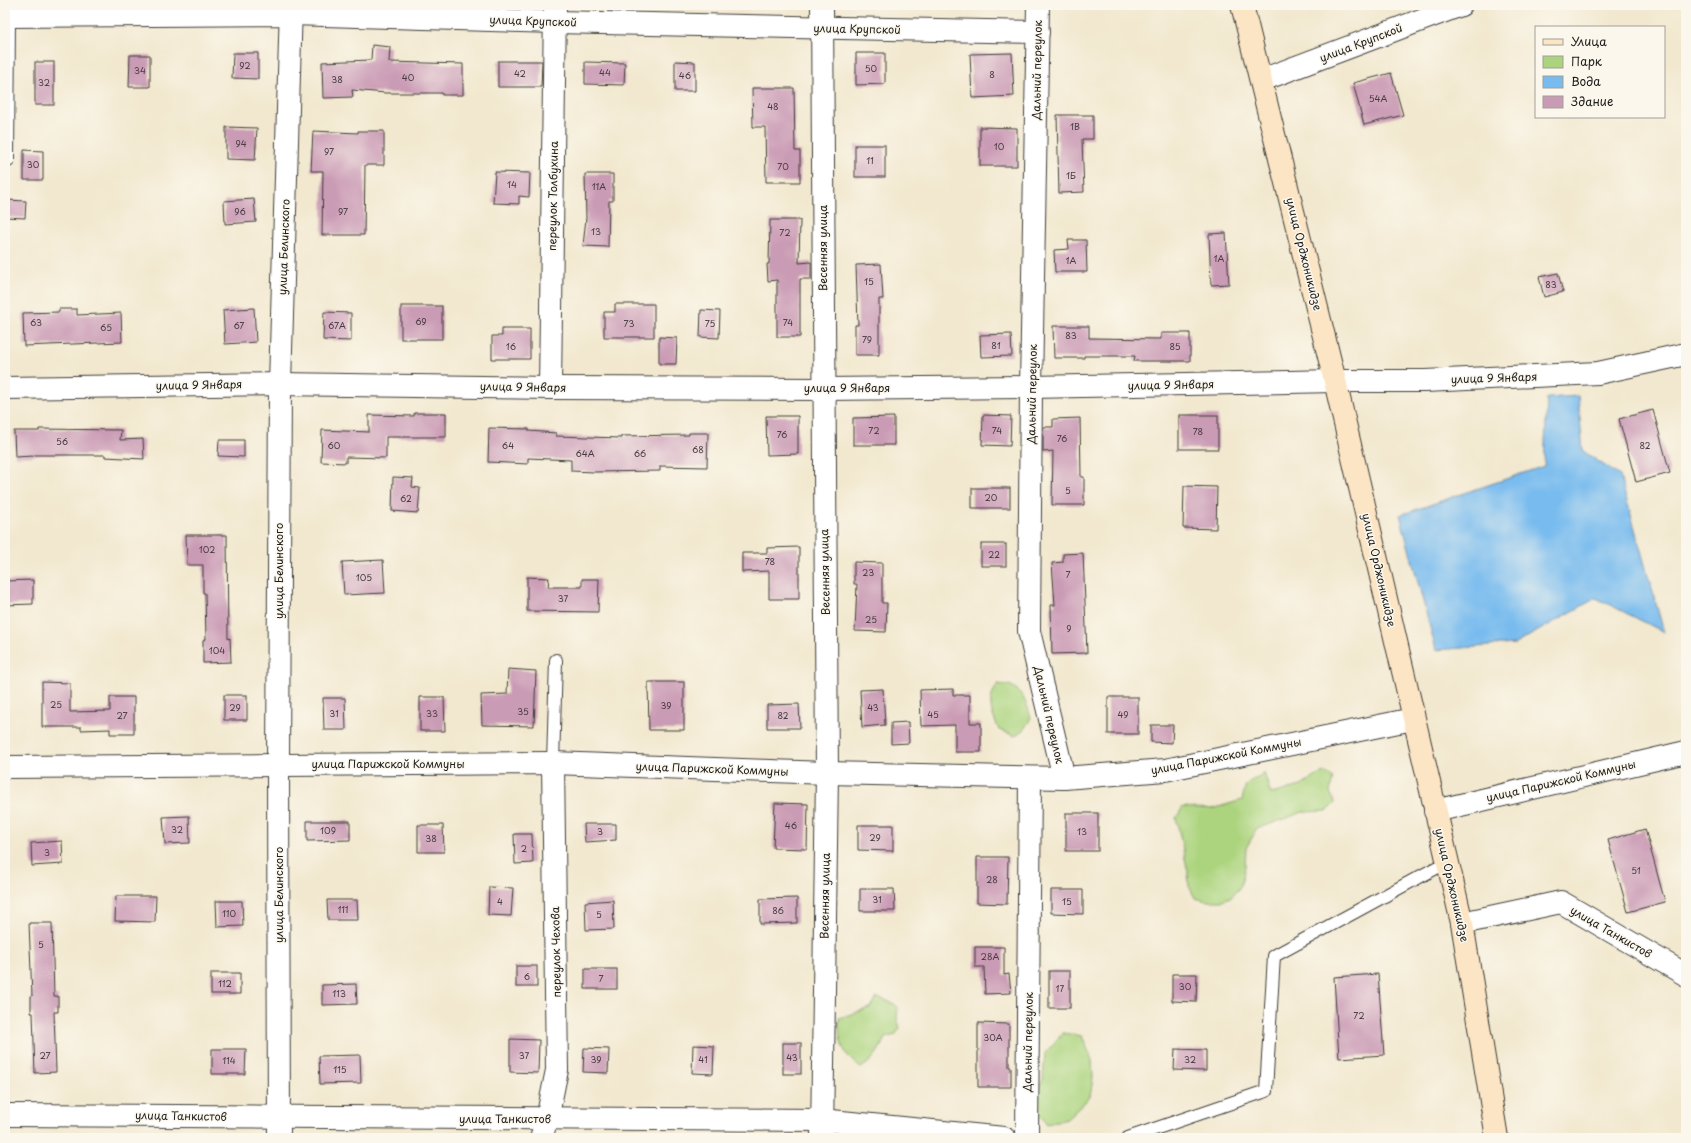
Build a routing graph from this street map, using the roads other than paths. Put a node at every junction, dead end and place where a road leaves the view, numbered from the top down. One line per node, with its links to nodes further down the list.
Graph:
1 (822, 5): 8 (street, Весенняя улица)
2 (1038, 5): 9 (street, Дальний переулок)
3 (1242, 5): 10 (main road, улица Орджоникидзе)
4 (1461, 5): 10 (street, улица Крупской)
5 (291, 9): 6 (street, улица Крупской); 7 (street, улица Крупской); 14 (street, улица Белинского)
6 (8, 12): 11 (lane)
7 (555, 14): 8 (street, улица Крупской); 16 (street, переулок Толбухина)
8 (822, 28): 9 (street, улица Крупской); 18 (street, Весенняя улица)
9 (1038, 32): 17 (street, Дальний переулок)
10 (1262, 80): 13 (main road, улица Орджоникидзе)
11 (8, 161)
12 (1686, 354): 13 (street, улица 9 Января)
13 (1335, 381): 17 (street, улица 9 Января); 20 (main road, улица Орджоникидзе)
14 (280, 384): 15 (street, улица 9 Января); 16 (street, улица 9 Января); 23 (street, улица Белинского)
15 (5, 388)
16 (550, 388): 18 (street, улица 9 Января)
17 (1031, 388): 18 (street, улица 9 Января); 27 (street, Дальний переулок)
18 (824, 389): 25 (street, Весенняя улица)
19 (556, 660): 22 (lane)
20 (1413, 719): 27 (street, улица Парижской Коммуны); 28 (main road, улица Орджоникидзе)
21 (1686, 752): 28 (street, улица Парижской Коммуны)
22 (553, 763): 23 (street, улица Парижской Коммуны); 25 (street, улица Парижской Коммуны); 34 (street, переулок Чехова)
23 (278, 765): 24 (street, улица Парижской Коммуны); 33 (street, улица Белинского)
24 (5, 767)
25 (827, 772): 26 (street, улица Парижской Коммуны); 35 (street, Весенняя улица)
26 (1030, 778): 27 (street, улица Парижской Коммуны); 37 (street, Дальний переулок)
27 (1064, 778)
28 (1435, 811): 29 (main road, улица Орджоникидзе)
29 (1447, 862): 30 (main road, улица Орджоникидзе); 38 (lane)
30 (1462, 923): 31 (street, улица Танкистов); 39 (main road, улица Орджоникидзе)
31 (1686, 976)
32 (5, 1115): 33 (street, улица Танкистов)
33 (279, 1128): 34 (street, улица Танкистов)
34 (544, 1128): 35 (street, улица Танкистов)
35 (821, 1129): 36 (street, улица Танкистов)
36 (1004, 1138)
37 (1027, 1138)
38 (1128, 1138)
39 (1497, 1138)

